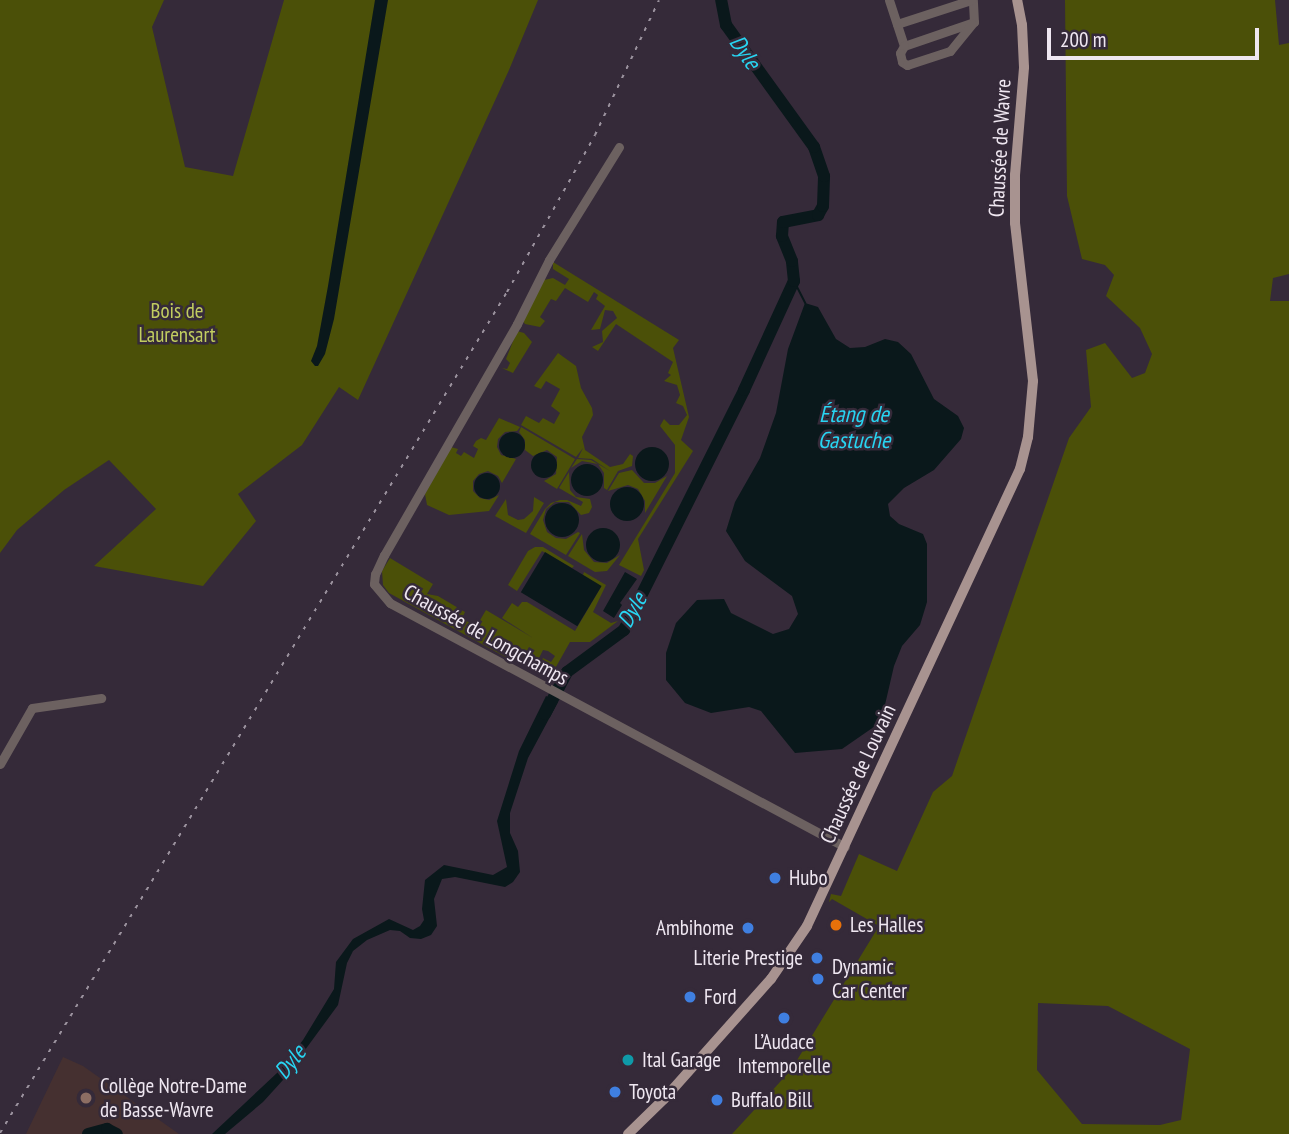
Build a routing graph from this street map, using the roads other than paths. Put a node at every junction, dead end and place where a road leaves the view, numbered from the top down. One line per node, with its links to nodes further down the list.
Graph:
1 (889, 0): 5 (street)
2 (972, 0): 4 (street); 5 (street)
3 (1017, 0): 8 (main road, Chaussée de Wavre)
4 (974, 22): 6 (street); 6 (street)
5 (897, 24): 6 (street)
6 (904, 46)
7 (619, 147): 11 (street, Chaussée de Longchamps)
8 (1033, 381): 11 (main road, Chaussée de Louvain)
9 (101, 698): 10 (street)
10 (0, 764)
11 (845, 847): 12 (main road, Chaussée de Louvain)
12 (628, 1134)

